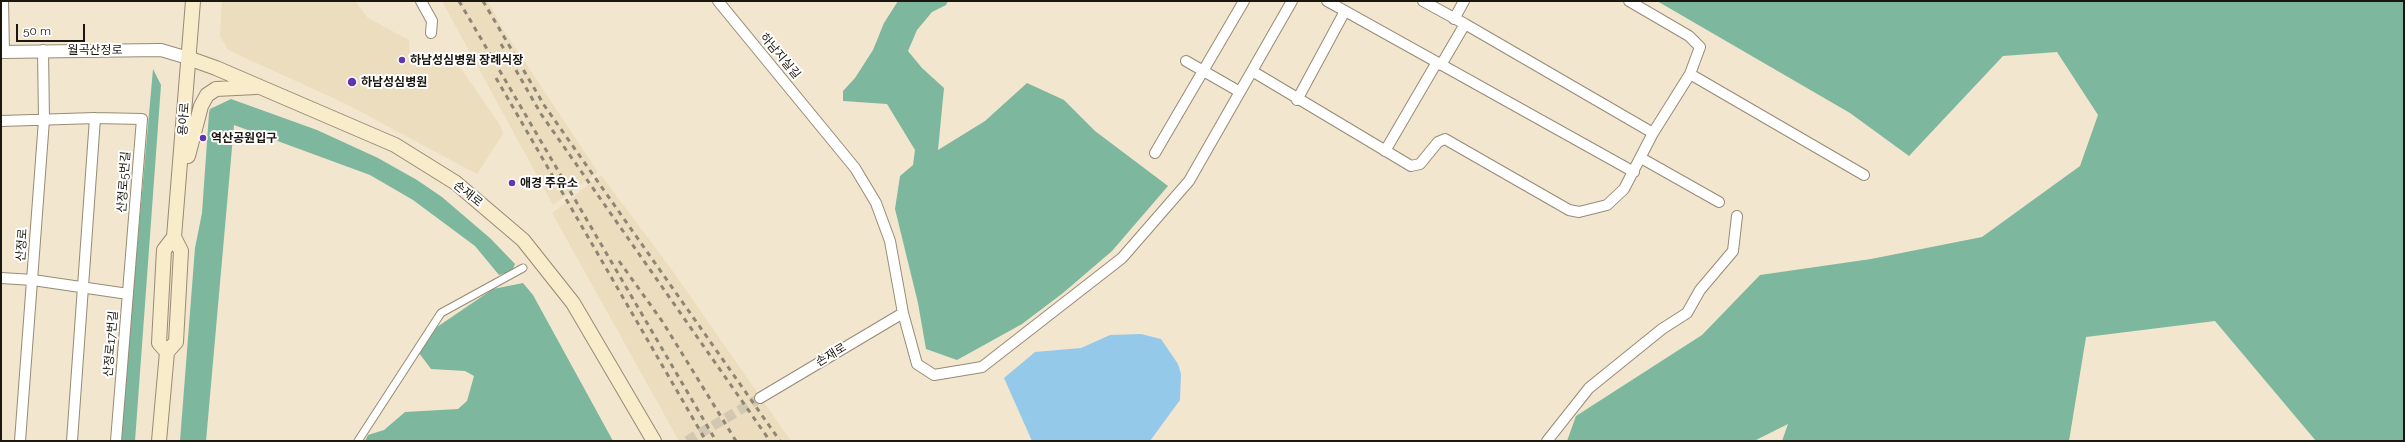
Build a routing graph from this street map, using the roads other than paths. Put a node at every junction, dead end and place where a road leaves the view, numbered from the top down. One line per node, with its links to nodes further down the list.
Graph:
1 (3, 1): 16 (street)
2 (193, 1): 17 (main road, 용아로)
3 (421, 1): 14 (street)
4 (718, 1): 43 (street, 하남지실길)
5 (1244, 1): 20 (street)
6 (1292, 1): 21 (street, 하남지실길)
7 (1327, 1): 11 (street)
8 (1423, 1): 12 (street)
9 (1464, 1): 12 (street)
10 (1628, 1): 22 (street)
11 (1345, 11): 19 (street); 25 (street)
12 (1454, 18): 13 (street)
13 (1465, 24): 19 (street); 29 (street)
14 (431, 33)
15 (43, 50): 16 (street, 월곡산정로); 17 (street, 월곡산정로); 27 (street, 산정로)
16 (3, 52)
17 (188, 58): 23 (main road, 손재로); 35 (main road, 용아로)
18 (1186, 61): 20 (street)
19 (1439, 63): 30 (street); 33 (street)
20 (1203, 71): 24 (street); 31 (street)
21 (1252, 71): 24 (street, 하남지실길); 25 (street)
22 (1690, 74): 29 (street); 34 (street)
23 (259, 87): 35 (main road); 50 (main road, 손재로)
24 (1240, 92): 43 (street, 하남지실길)
25 (1297, 100): 30 (street)
26 (95, 118): 27 (street, 산정로5번길); 41 (street); 42 (street, 산정로5번길)
27 (44, 120): 28 (street, 산정로5번길); 40 (street, 산정로)
28 (1, 121)
29 (1653, 133): 32 (street)
30 (1385, 151): 33 (street)
31 (1155, 153)
32 (1641, 158): 33 (street); 36 (street)
33 (1634, 172)
34 (1864, 175)
35 (179, 189): 48 (main road, 용아로)
36 (1719, 202)
37 (1737, 216): 51 (street)
38 (523, 268): 49 (street)
39 (1, 278): 40 (street)
40 (33, 280): 41 (street); 45 (street, 산정로)
41 (84, 287): 42 (street); 46 (street)
42 (128, 294): 47 (street, 산정로17번길)
43 (903, 313): 44 (street, 손재로)
44 (760, 398)
45 (20, 441)
46 (72, 441)
47 (116, 441)
48 (159, 441)
49 (358, 441)
50 (654, 441)
51 (1548, 441)

